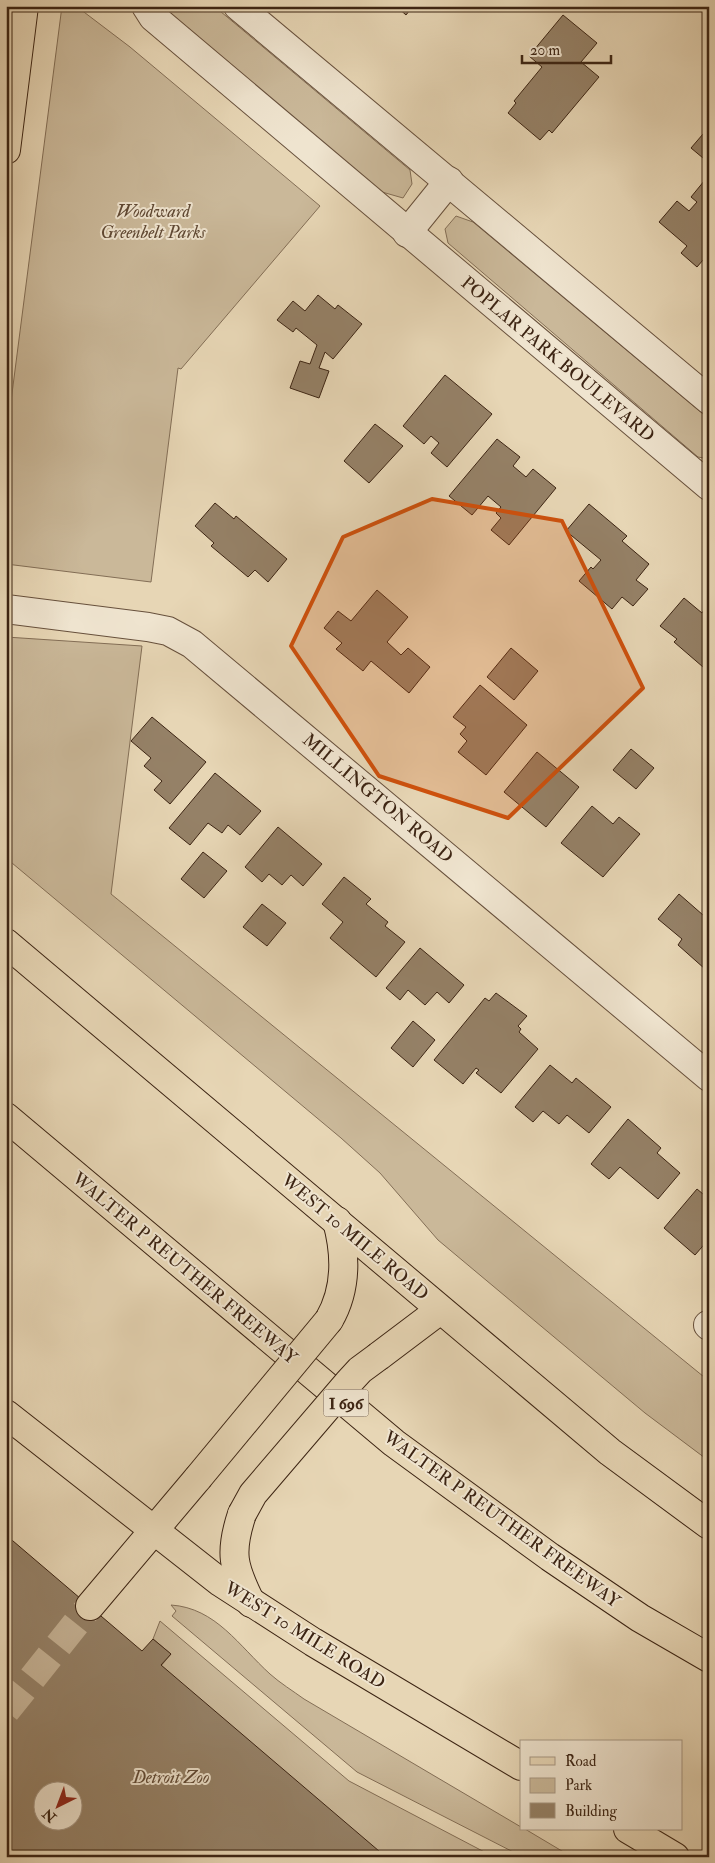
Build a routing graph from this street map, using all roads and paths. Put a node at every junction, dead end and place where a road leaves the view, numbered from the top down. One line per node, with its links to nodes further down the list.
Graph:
1 (24, 6): 4 (main road)
2 (146, 6): 6 (street, POPLAR PARK BOULEVARD)
3 (238, 6): 5 (street)
4 (6, 150)
5 (450, 181): 6 (street); 7 (street)
6 (407, 233): 8 (street, POPLAR PARK BOULEVARD)
7 (709, 400)
8 (709, 486)
9 (6, 609): 11 (street, MILLINGTON ROAD)
10 (6, 943): 13 (main road, WEST 10 MILE ROAD)
11 (709, 1077)
12 (6, 1117): 20 (main road, WALTER P REUTHER FREEWAY / I 696)
13 (337, 1221): 14 (main road, WEST 10 MILE ROAD); 17 (main road, bridge)
14 (440, 1310): 16 (main road, WEST 10 MILE ROAD); 18 (main road, bridge)
15 (6, 1414): 17 (main road, WEST 10 MILE ROAD)
16 (709, 1525)
17 (153, 1531): 18 (main road, WEST 10 MILE ROAD); 19 (main road)
18 (251, 1603): 21 (main road, WEST 10 MILE ROAD)
19 (90, 1606)
20 (709, 1658)
21 (520, 1765)
22 (630, 1830): 23 (main road)
23 (675, 1857)

